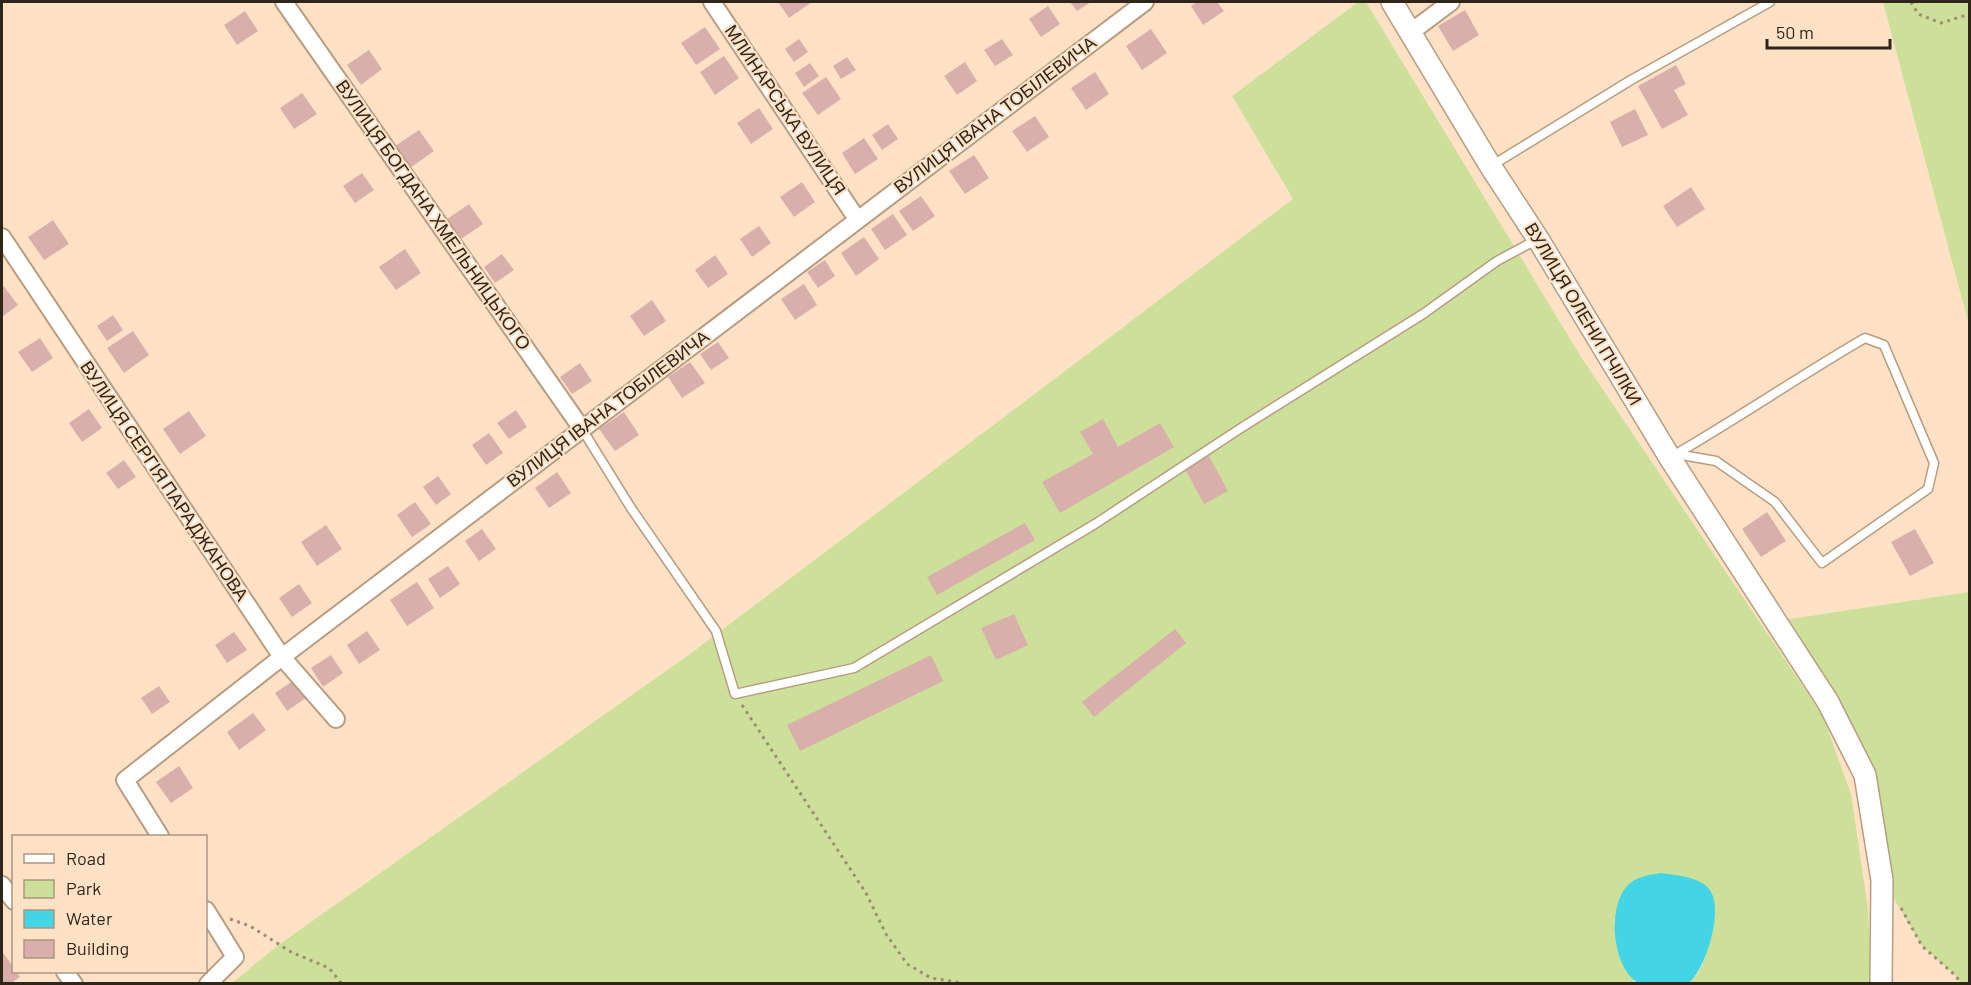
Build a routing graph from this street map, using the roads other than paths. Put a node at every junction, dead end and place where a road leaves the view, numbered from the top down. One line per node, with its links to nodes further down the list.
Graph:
1 (284, 2): 12 (street, ВУЛИЦЯ БОГДАНА ХМЕЛЬНИЦЬКОГО)
2 (712, 2): 9 (street, МЛИНАРСЬКА ВУЛИЦЯ)
3 (1145, 2): 9 (street, ВУЛИЦЯ ІВАНА ТОБІЛЕВИЧА)
4 (1392, 2): 7 (street, ВУЛИЦЯ ОЛЕНИ ПЧІЛКИ)
5 (1451, 2): 7 (street)
6 (1770, 2): 8 (lane)
7 (1411, 32): 8 (street, ВУЛИЦЯ ОЛЕНИ ПЧІЛКИ)
8 (1491, 167): 11 (street, ВУЛИЦЯ ОЛЕНИ ПЧІЛКИ)
9 (857, 219): 12 (street, ВУЛИЦЯ ІВАНА ТОБІЛЕВИЧА)
10 (2, 237): 14 (street, ВУЛИЦЯ СЕРГІЯ ПАРАДЖАНОВА)
11 (1538, 238): 12 (lane); 13 (street, ВУЛИЦЯ ОЛЕНИ ПЧІЛКИ)
12 (582, 429): 14 (street, ВУЛИЦЯ ІВАНА ТОБІЛЕВИЧА)
13 (1673, 456): 13 (lane); 21 (street, ВУЛИЦЯ ОЛЕНИ ПЧІЛКИ)
14 (282, 657): 15 (street, ВУЛИЦЯ СЕРГІЯ ПАРАДЖАНОВА); 16 (street, ВУЛИЦЯ ІВАНА ТОБІЛЕВИЧА)
15 (336, 719)
16 (159, 835)
17 (2, 885): 18 (street)
18 (12, 898)
19 (207, 912): 20 (street)
20 (208, 984)
21 (1881, 984)

